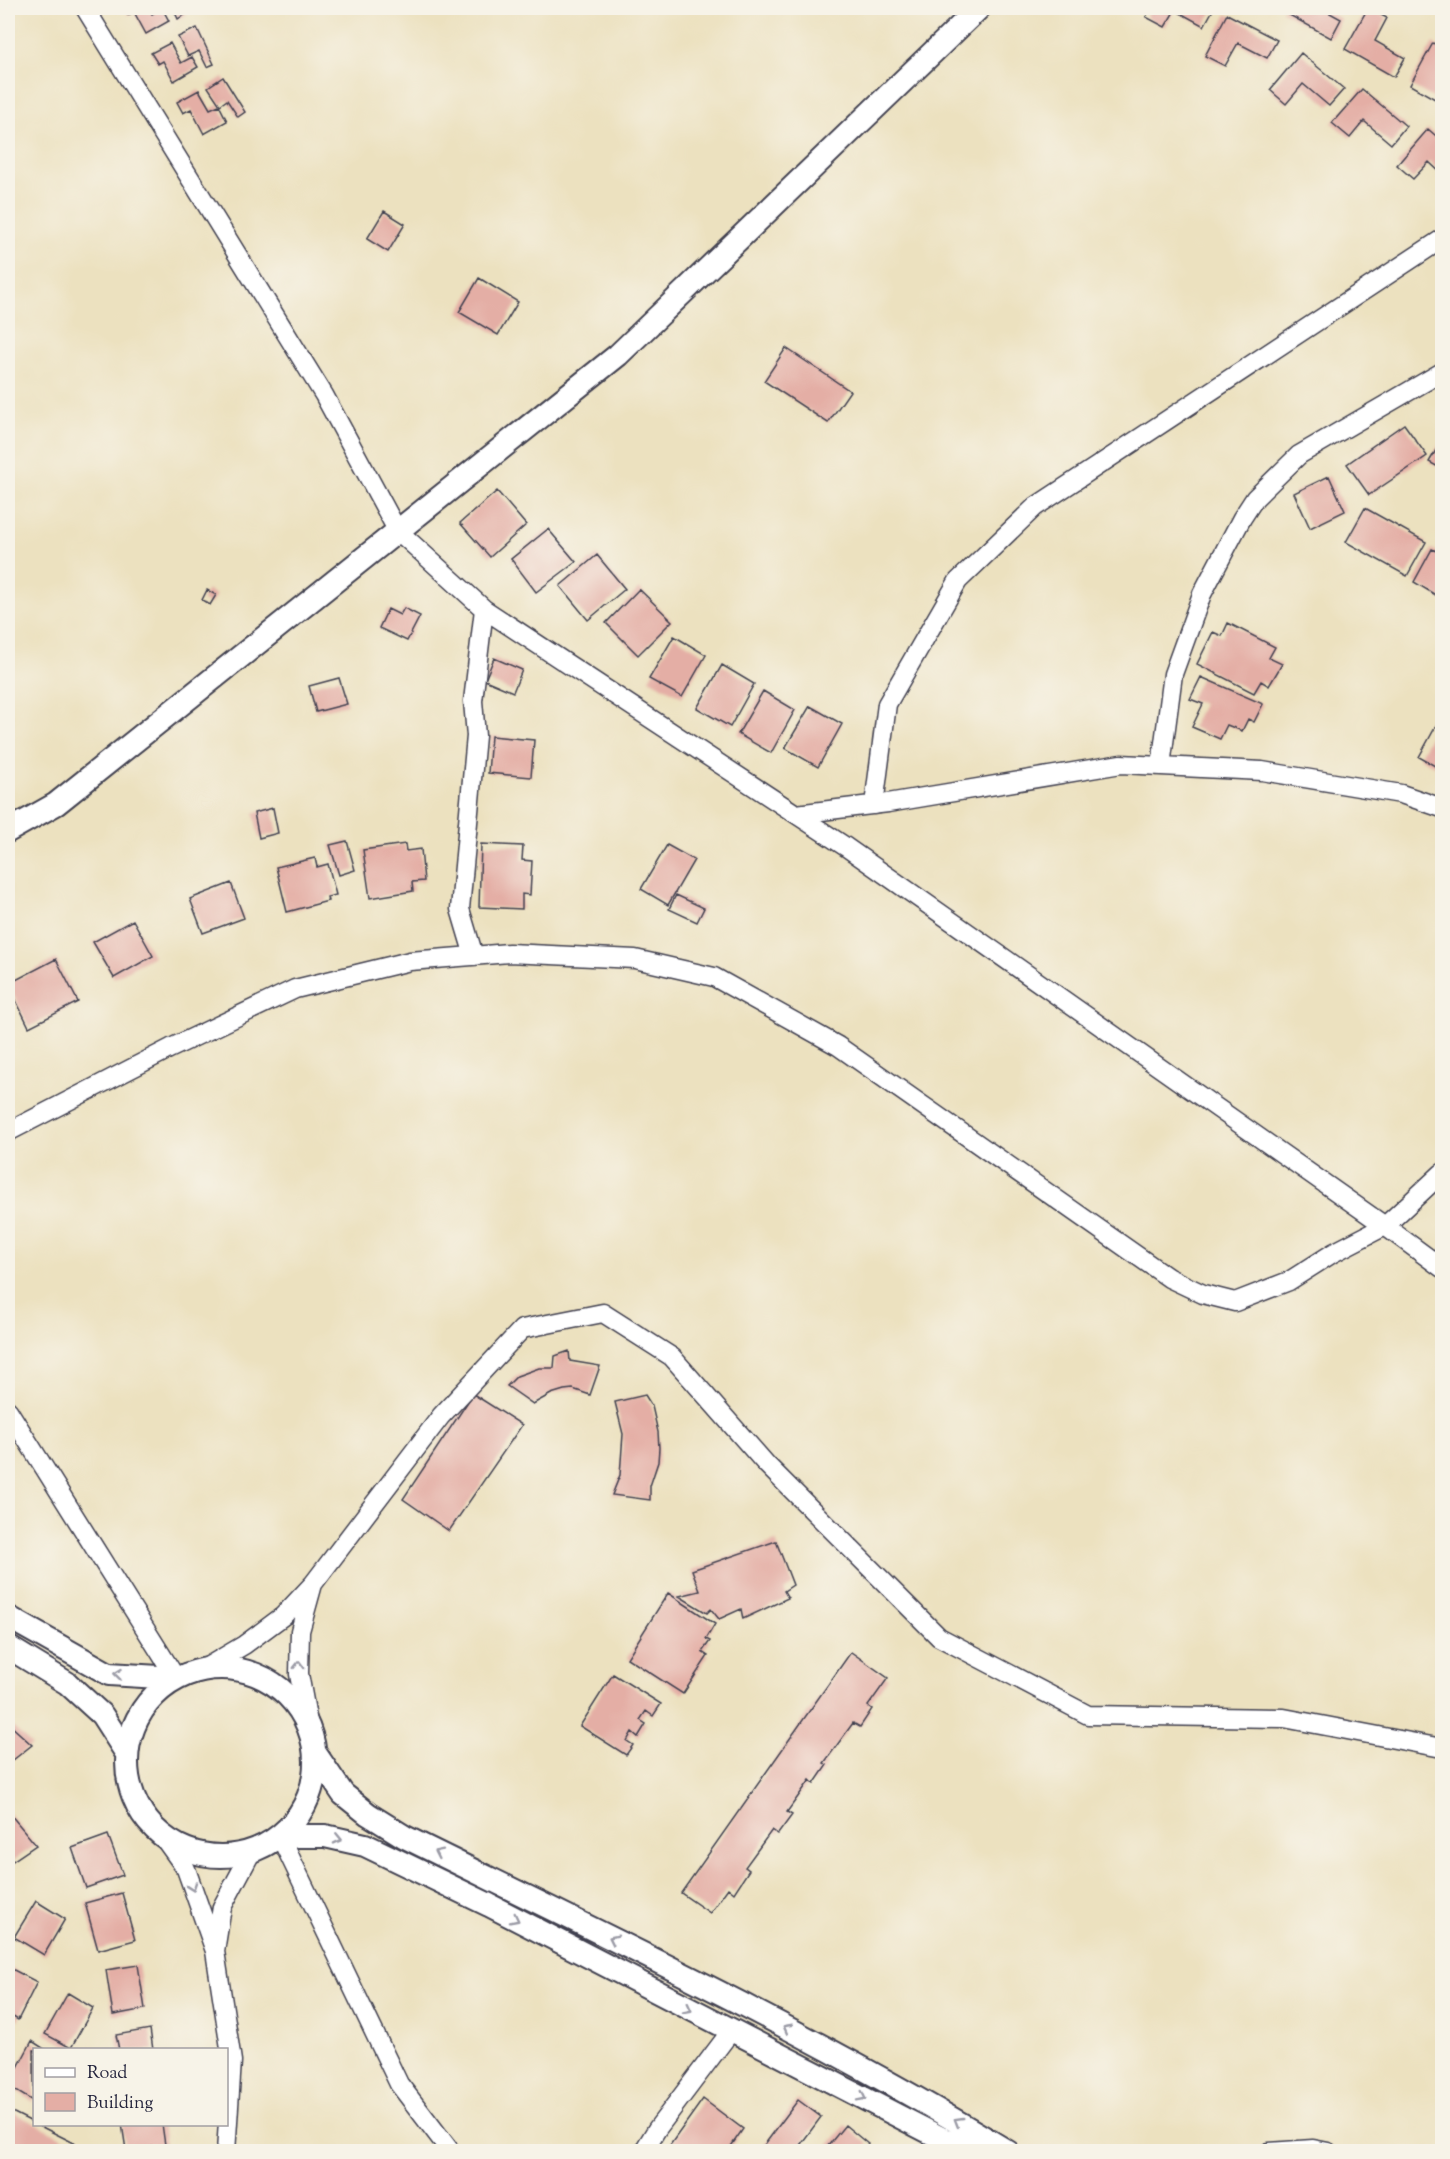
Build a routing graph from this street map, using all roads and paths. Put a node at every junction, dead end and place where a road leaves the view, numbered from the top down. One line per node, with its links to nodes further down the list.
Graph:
1 (85, 8): 5 (street)
2 (979, 8): 5 (street)
3 (1443, 239): 8 (street)
4 (1443, 372): 7 (street)
5 (397, 530): 6 (street); 11 (street)
6 (484, 609): 10 (street); 12 (street)
7 (1161, 766): 8 (street); 9 (street)
8 (874, 805): 10 (street)
9 (1443, 808)
10 (796, 814): 15 (street)
11 (8, 831)
12 (474, 956): 13 (street); 15 (street)
13 (8, 1132)
14 (1443, 1173): 15 (street)
15 (1384, 1226): 16 (street)
16 (1443, 1268)
17 (8, 1410): 22 (street)
18 (313, 1584): 21 (street); 23 (street, one-way to 18); 24 (street)
19 (8, 1617): 22 (street, one-way to 19)
20 (8, 1647): 26 (street)
21 (205, 1668): 22 (street); 23 (street)
22 (176, 1678): 26 (street)
23 (308, 1723): 25 (street)
24 (1443, 1748)
25 (315, 1753): 27 (street); 38 (street, one-way to 25)
26 (127, 1754): 28 (street)
27 (280, 1836): 29 (street); 31 (street, one-way to 31); 35 (street)
28 (163, 1837): 29 (street); 30 (street, one-way to 30)
29 (252, 1851): 30 (street)
30 (215, 1951): 32 (street)
31 (731, 2031): 36 (street); 37 (street, one-way to 37)
32 (228, 2121)
33 (228, 2126): 34 (street)
34 (226, 2151)
35 (451, 2151)
36 (643, 2151)
37 (968, 2151)
38 (1008, 2151)
39 (1269, 2151): 40 (street)
40 (1328, 2151)

